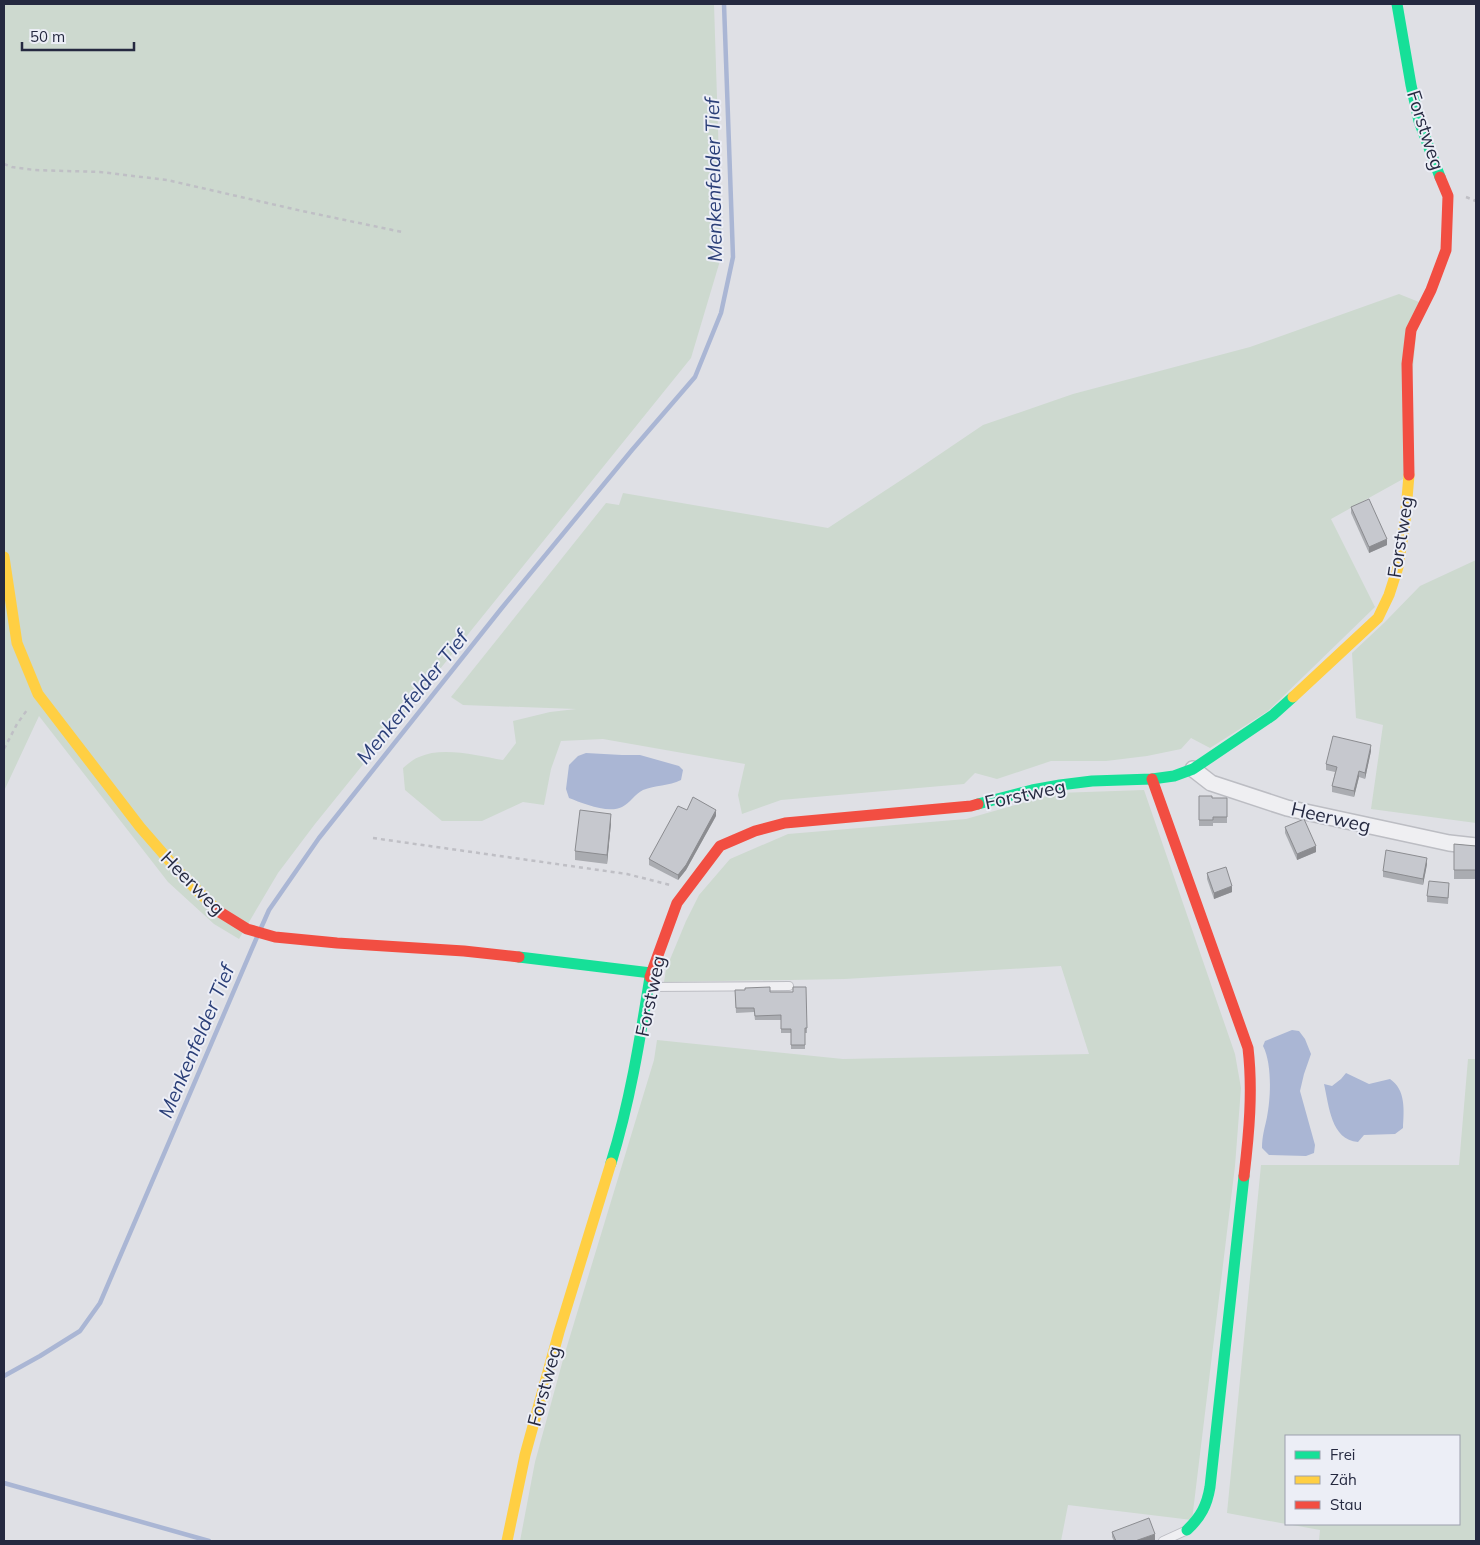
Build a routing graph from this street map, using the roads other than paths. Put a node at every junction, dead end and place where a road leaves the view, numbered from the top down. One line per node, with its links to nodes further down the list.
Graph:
1 (1397, 4): 3 (street, Forstweg)
2 (4, 556): 6 (street, Heerweg)
3 (1193, 769): 4 (street, Forstweg); 5 (street, Heerweg)
4 (1152, 779): 6 (street, Forstweg); 9 (street)
5 (1476, 846)
6 (651, 973): 8 (street, Forstweg)
7 (789, 986): 8 (lane)
8 (648, 987): 10 (street, Forstweg)
9 (1187, 1530): 11 (lane)
10 (507, 1541)
11 (1163, 1541)

